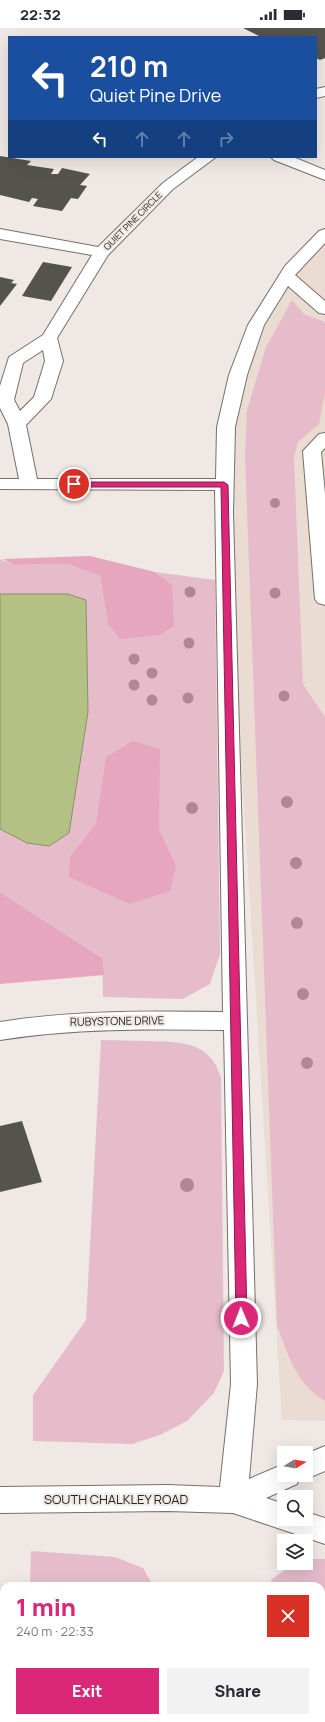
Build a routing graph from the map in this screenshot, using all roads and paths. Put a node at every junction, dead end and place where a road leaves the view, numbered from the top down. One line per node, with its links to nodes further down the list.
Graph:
1 (207, 158): 6 (street, QUIET PINE CIRCLE)
2 (282, 158): 3 (street)
3 (325, 175)
4 (0, 234): 6 (street, QUIET PINE CIRCLE)
5 (325, 234): 7 (street)
6 (102, 252): 9 (street)
7 (286, 277): 8 (street); 14 (street)
8 (325, 309)
9 (49, 338): 10 (street); 10 (street)
10 (17, 424): 13 (street)
11 (325, 438): 15 (street)
12 (0, 484): 13 (street)
13 (30, 484): 14 (street)
14 (224, 485): 16 (street)
15 (325, 599)
16 (235, 1021): 17 (street, RUBYSTONE DRIVE); 22 (street)
17 (0, 1031)
18 (325, 1458): 19 (street)
19 (313, 1464)
20 (277, 1480): 22 (street, SOUTH CHALKLEY ROAD)
21 (0, 1500): 22 (street, SOUTH CHALKLEY ROAD)
22 (233, 1500): 23 (street, SOUTH CHALKLEY ROAD)
23 (277, 1515)
24 (310, 1526): 25 (street)
25 (325, 1531)

